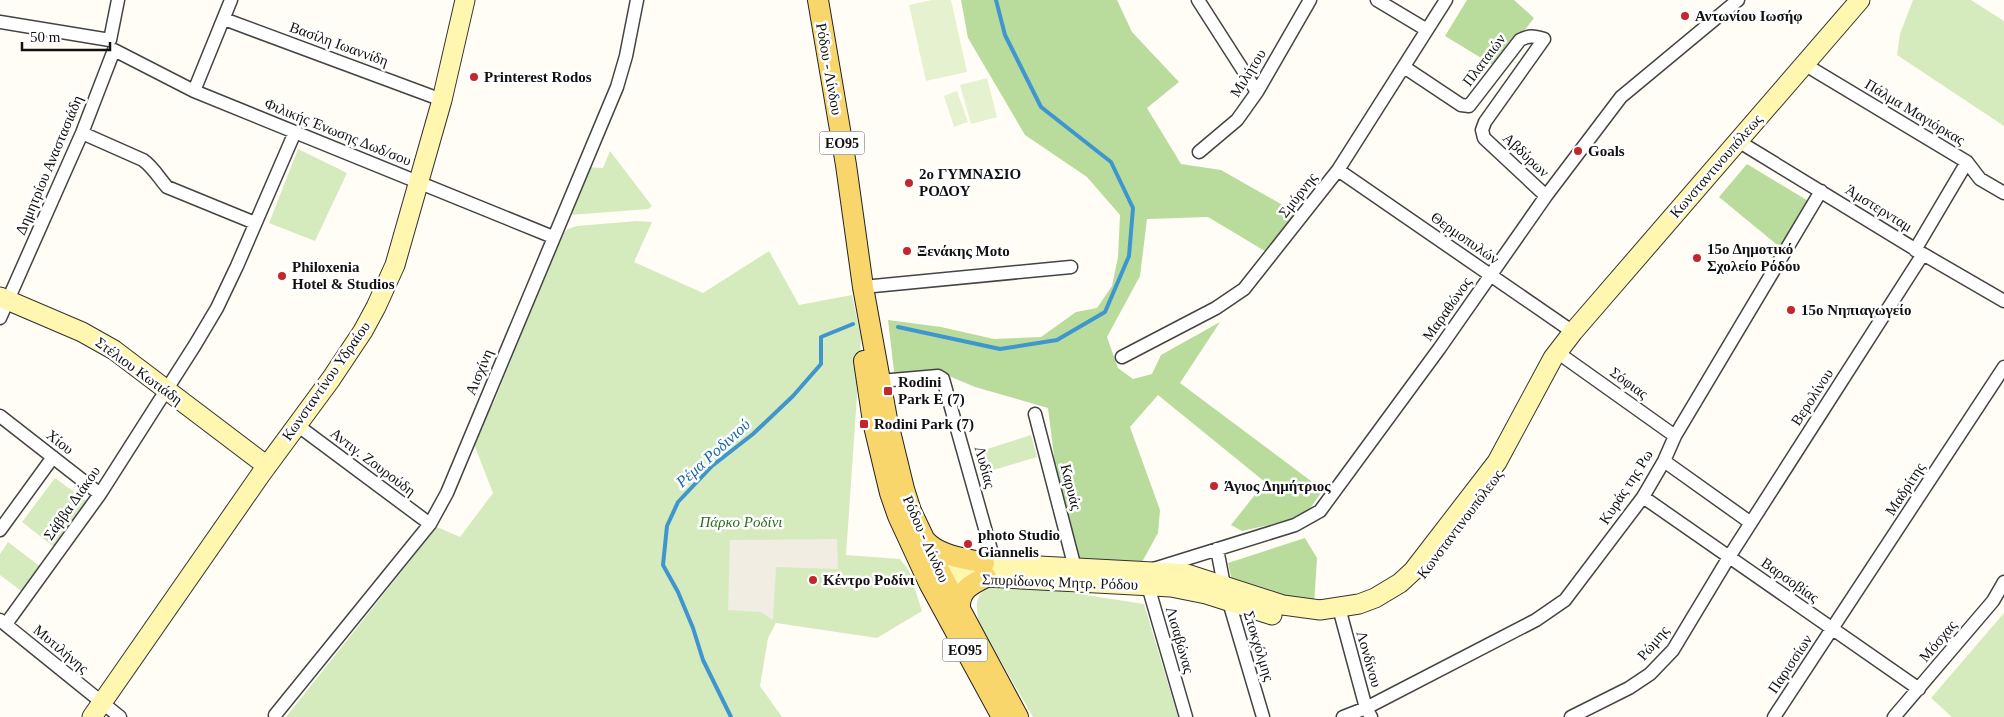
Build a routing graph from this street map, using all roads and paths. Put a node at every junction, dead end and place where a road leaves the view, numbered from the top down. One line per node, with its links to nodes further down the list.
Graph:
1 (118, 0): 15 (street, Δημητρίου Αναστασιάδη)
2 (231, 0): 12 (street)
3 (466, 0): 20 (main road, Κωνσταντίνου Υδραίου)
4 (637, 0): 33 (street, Αισχίνη)
5 (818, 0): 37 (main road, Ρόδου - Λίνδου / ΕΟ95)
6 (1198, 0): 19 (street)
7 (1310, 0): 19 (street, Μιλήτου)
8 (1377, 0): 14 (street)
9 (1446, 0): 14 (street, Σμύρνης)
10 (1738, 0): 31 (street, Μαραθώνος)
11 (1860, 0): 16 (main road, Κωνσταντινουπόλεως)
12 (224, 19): 18 (street); 20 (street, Βασίλη Ιωαννίδη)
13 (0, 22): 15 (street, Φιλικής Ένωσης Δωδ/σου)
14 (1427, 30): 17 (street, Σμύρνης)
15 (112, 45): 18 (street, Φιλικής Ένωσης Δωδ/σου); 22 (street, Δημητρίου Αναστασιάδη)
16 (1804, 64): 24 (main road, Κωνσταντινουπόλεως); 26 (street, Πάλμα Μαγιόρκας)
17 (1404, 67): 23 (street, Πλαταιών); 27 (street, Σμύρνης)
18 (194, 91): 21 (street, Φιλικής Ένωσης Δωδ/σου)
19 (1257, 92): 25 (street, Μιλήτου)
20 (442, 100): 28 (main road, Κωνσταντίνου Υδραίου)
21 (295, 132): 28 (street, Φιλικής Ένωσης Δωδ/σου); 32 (street, Σάββα Διάκου)
22 (82, 133): 32 (street); 39 (street, Δημητρίου Αναστασιάδη)
23 (1484, 138): 31 (street, Αβδύρων)
24 (1738, 141): 29 (street, Άμστερνταμ); 40 (main road, Κωνσταντινουπόλεως)
25 (1199, 152)
26 (1967, 162): 30 (street, Πάλμα Μαγιόρκας); 34 (street, Βερολίνου)
27 (1338, 170): 36 (street, Θερμοπυλών); 41 (street, Σμύρνης)
28 (418, 182): 33 (street, Φιλικής Ένωσης Δωδ/σου); 48 (main road, Κωνσταντίνου Υδραίου)
29 (1821, 191): 34 (street, Άμστερνταμ); 49 (street, Κυράς της Ρω)
30 (2004, 193)
31 (1546, 196): 36 (street, Μαραθώνος)
32 (255, 222): 45 (street, Σάββα Διάκου)
33 (553, 238): 55 (street, Αισχίνη)
34 (1919, 252): 38 (street, Άμστερνταμ); 56 (street, Βερολίνου)
35 (1071, 266): 37 (street)
36 (1491, 275): 40 (street, Θερμοπυλών); 59 (street, Μαραθώνος)
37 (863, 287): 44 (main road, Ρόδου - Λίνδου / ΕΟ95); 63 (main road, Ρόδου - Λίνδου / ΕΟ95)
38 (2004, 301)
39 (3, 306): 45 (main road, Στέλιου Κωτιάδη)
40 (1573, 332): 42 (main road, Κωνσταντινουπόλεως); 68 (main road, Κωνσταντινουπόλεως)
41 (1122, 357)
42 (1564, 357): 49 (street, Σόφιας); 68 (main road, Κωνσταντινουπόλεως)
43 (2004, 367): 70 (street, Μαδρίτης)
44 (880, 381): 58 (main road, Ρόδου - Λίνδου / ΕΟ95); 61 (street, Λυδίας)
45 (163, 393): 52 (main road, Στέλιου Κωτιάδη); 53 (street, Σάββα Διάκου)
46 (1035, 414): 62 (street, Καρυάς)
47 (0, 416): 50 (street, Χίου)
48 (297, 425): 52 (main road, Κωνσταντίνου Υδραίου); 55 (street, Αντιγ. Ζουρούδη)
49 (1675, 436): 51 (street, Κυράς της Ρω)
50 (53, 457): 53 (street, Χίου); 57 (street)
51 (1664, 462): 54 (street, Κυράς της Ρω); 56 (street)
52 (264, 470): 72 (main road, Κωνσταντίνου Υδραίου)
53 (100, 494): 69 (street, Σάββα Διάκου)
54 (1643, 497): 60 (street, Βαρσοβίας); 73 (street, Κυράς της Ρω)
55 (430, 524): 74 (street, Αισχίνη)
56 (1751, 524): 60 (street, Βερολίνου)
57 (0, 530)
58 (924, 540): 61 (main road); 63 (main road, Ρόδου - Λίνδου / ΕΟ95)
59 (1218, 549): 64 (street, Μαραθώνος); 66 (street, Στοκχόλμης)
60 (1729, 557): 70 (street, Βαρσοβίας); 81 (street, Ρώμης)
61 (988, 568): 62 (main road, Σπυρίδωνος Μητρ. Ρόδου); 63 (main road, Σπυρίδωνος Μητρ. Ρόδου); 64 (main road, Σπυρίδωνος Μητρ. Ρόδου); 67 (main road)
62 (1074, 568): 64 (main road, Σπυρίδωνος Μητρ. Ρόδου)
63 (938, 579): 67 (main road, Ρόδου - Λίνδου / ΕΟ95); 76 (main road, Ρόδου - Λίνδου / ΕΟ95)
64 (1153, 579): 66 (main road, Κωνσταντινουπόλεως); 78 (street, Λισαβώνας)
65 (2004, 582): 71 (street, Μόσχας)
66 (1226, 593): 68 (main road, Κωνσταντινουπόλεως); 79 (street, Στοκχόλμης)
67 (960, 608): 77 (main road, Ρόδου - Λίνδου / ΕΟ95)
68 (1340, 613): 73 (street, Λονδίνου)
69 (3, 622): 72 (street, Μυτιλήνης)
70 (1833, 630): 71 (street, Βαρσοβίας); 82 (street, Παρισσίων)
71 (1919, 689): 83 (street, Μόσχας)
72 (97, 710): 75 (street, Μυτιλήνης)
73 (1368, 712): 80 (street, Κυράς της Ρω)
74 (275, 715)
75 (120, 717)
76 (1002, 717)
77 (1018, 717)
78 (1186, 717)
79 (1264, 717)
80 (1343, 717)
81 (1571, 717)
82 (1774, 717)
83 (1894, 717)

